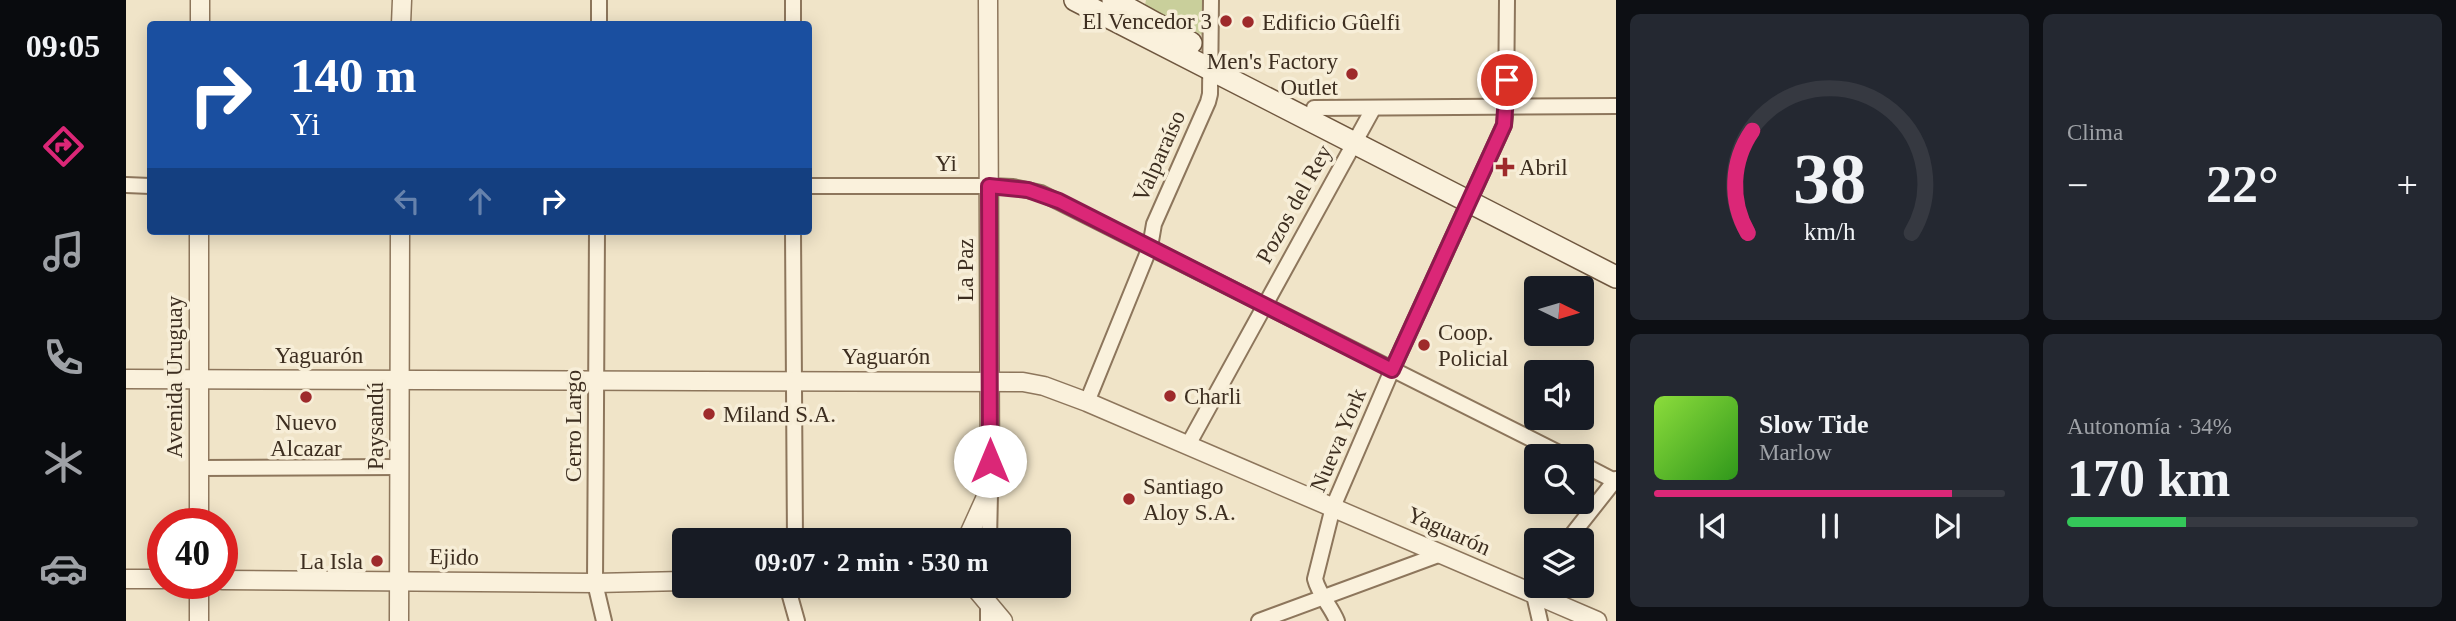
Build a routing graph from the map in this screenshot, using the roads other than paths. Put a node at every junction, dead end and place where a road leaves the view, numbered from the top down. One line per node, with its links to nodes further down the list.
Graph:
1 (200, 0): 10 (street)
2 (402, 0): 11 (street)
3 (599, 0): 12 (street)
4 (793, 0): 13 (street)
5 (988, 0): 23 (street, La Paz)
6 (1075, 0): 14 (main road)
7 (1113, 0): 14 (main road)
8 (1211, 0): 14 (street, Valparaíso)
9 (1507, 0): 16 (street, Nueva York)
10 (200, 21)
11 (401, 21)
12 (599, 21)
13 (793, 21)
14 (1211, 61): 17 (main road); 19 (main road); 29 (street, Valparaíso)
15 (1616, 106): 16 (street)
16 (1507, 107): 18 (street); 24 (street, Nueva York)
17 (1314, 108): 18 (street); 19 (main road)
18 (1373, 109): 19 (street, Pozos del Rey)
19 (1357, 137): 24 (main road); 32 (street, Pozos del Rey)
20 (126, 186): 21 (street)
21 (147, 186)
22 (812, 186): 23 (street, Yi)
23 (989, 186): 29 (street, Yi); 39 (street, La Paz)
24 (1472, 195): 30 (main road); 31 (main road); 33 (street, Nueva York)
25 (199, 235): 35 (street, Avenida Uruguay)
26 (400, 235): 37 (street, Paysandú)
27 (597, 235): 36 (street, Cerro Largo)
28 (793, 235): 38 (street)
29 (1150, 247): 32 (street, Yi); 40 (street, Valparaíso)
30 (1616, 261)
31 (1616, 277)
32 (1265, 304): 33 (street, Yi); 42 (street, Pozos del Rey)
33 (1392, 370): 41 (street, Yi); 49 (street, Nueva York)
34 (126, 379): 35 (street, Yaguarón)
35 (198, 379): 37 (street, Yaguarón); 44 (street, Avenida Uruguay)
36 (595, 380): 37 (street, Yaguarón); 38 (street, Yaguarón); 60 (street, Cerro Largo)
37 (400, 381): 43 (street, Paysandú)
38 (795, 381): 39 (street, Yaguarón); 50 (street)
39 (989, 381): 40 (street, Yaguarón); 47 (street, La Paz)
40 (1087, 402): 42 (street, Yaguarón)
41 (1541, 444)
42 (1188, 445): 49 (street, Yaguarón)
43 (400, 467): 44 (street); 58 (street, Paysandú)
44 (199, 468): 48 (street, Avenida Uruguay)
45 (1594, 470): 46 (street)
46 (1615, 480): 53 (street)
47 (990, 488): 51 (street); 52 (street, La Paz)
48 (199, 508)
49 (1333, 508): 54 (street, Yaguarón); 62 (street, Nueva York)
50 (794, 528)
51 (972, 528)
52 (989, 528)
53 (1577, 528)
54 (1441, 554): 61 (street, Yaguarón); 62 (street)
55 (126, 579): 56 (street)
56 (147, 579)
57 (238, 580): 58 (street, Ejido)
58 (399, 581): 60 (street, Ejido); 69 (street, Paysandú)
59 (672, 581): 60 (street, Ejido)
60 (595, 583): 70 (street, Cerro Largo)
61 (1524, 583)
62 (1322, 597): 73 (street); 74 (street, Nueva York)
63 (791, 598): 71 (street)
64 (1537, 598): 75 (street)
65 (1555, 598): 76 (street, Yaguarón)
66 (199, 599): 68 (street)
67 (988, 613): 72 (street)
68 (199, 621)
69 (399, 621)
70 (604, 621)
71 (797, 621)
72 (1003, 621)
73 (1259, 621)
74 (1337, 621)
75 (1540, 621)
76 (1597, 621)

